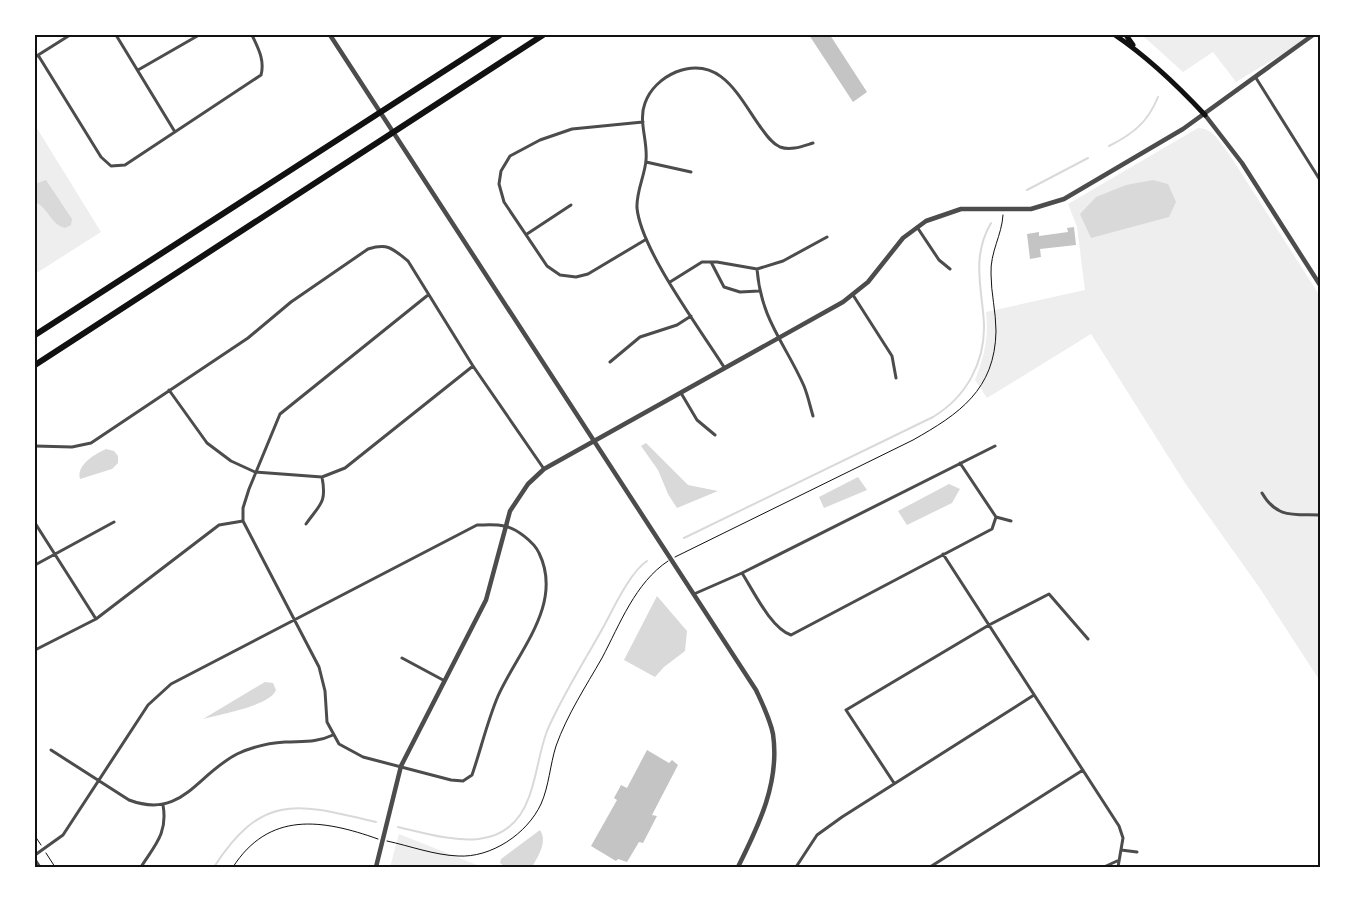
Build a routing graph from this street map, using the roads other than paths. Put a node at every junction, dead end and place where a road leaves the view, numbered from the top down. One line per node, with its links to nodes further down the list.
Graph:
1 (70, 35): 12 (street)
2 (116, 35): 13 (street)
3 (199, 35): 13 (street)
4 (252, 35): 17 (street)
5 (330, 35): 47 (street)
6 (500, 35): 36 (highway)
7 (543, 35): 39 (highway)
8 (1116, 35): 11 (main road)
9 (1126, 35): 11 (main road)
10 (1314, 35): 14 (street)
11 (1136, 49): 15 (main road)
12 (37, 56): 17 (street)
13 (138, 70): 17 (street)
14 (1256, 78): 15 (street); 21 (street)
15 (1205, 115): 23 (street); 31 (street)
16 (643, 122): 18 (street); 19 (street); 24 (street)
17 (175, 132)
18 (813, 143)
19 (646, 162): 20 (street); 26 (street)
20 (691, 172)
21 (1320, 180)
22 (571, 205): 24 (street)
23 (917, 226): 28 (street); 34 (street)
24 (527, 234): 26 (street)
25 (827, 237): 29 (street)
26 (645, 240): 30 (street)
27 (711, 262): 29 (street); 30 (street); 32 (street)
28 (950, 268)
29 (757, 269): 32 (street)
30 (670, 282): 35 (street)
31 (1320, 285)
32 (758, 291): 37 (street)
33 (428, 295): 40 (street); 43 (street); 52 (street)
34 (853, 295): 37 (street); 42 (street)
35 (692, 316): 38 (street); 41 (street)
36 (35, 335)
37 (777, 338): 41 (street); 45 (street)
38 (610, 362)
39 (35, 365)
40 (473, 366): 51 (street); 53 (street)
41 (724, 367): 44 (street)
42 (896, 378)
43 (169, 390): 48 (street); 52 (street)
44 (680, 392): 46 (street); 47 (street)
45 (814, 416)
46 (715, 435)
47 (594, 440): 51 (street); 67 (street)
48 (35, 446)
49 (995, 446): 50 (street)
50 (960, 463): 56 (street); 66 (street)
51 (544, 470): 62 (street)
52 (255, 472): 53 (street); 58 (street)
53 (322, 477): 61 (street)
54 (1262, 493): 55 (street)
55 (1320, 515)
56 (996, 517): 57 (street); 63 (street)
57 (1011, 520)
58 (242, 521): 68 (street); 69 (street)
59 (114, 522): 64 (street)
60 (35, 523): 64 (street)
61 (306, 524)
62 (505, 526): 69 (street); 74 (street); 78 (street)
63 (943, 554): 66 (street); 70 (street)
64 (56, 555): 65 (street); 68 (street)
65 (35, 565)
66 (742, 573): 67 (street)
67 (694, 594): 91 (street)
68 (96, 619): 72 (street)
69 (295, 620): 76 (street); 80 (street)
70 (990, 625): 71 (street); 75 (street); 81 (street)
71 (1088, 639)
72 (35, 650)
73 (402, 658): 74 (street)
74 (443, 680): 78 (street)
75 (1034, 695): 79 (street); 81 (street)
76 (333, 735): 78 (street); 82 (street)
77 (51, 750): 80 (street)
78 (401, 766): 90 (street)
79 (1083, 770): 83 (street); 93 (street)
80 (99, 781): 82 (street); 85 (street)
81 (894, 783): 92 (street)
82 (163, 805): 89 (street)
83 (1121, 850): 84 (street); 86 (street)
84 (1137, 852)
85 (35, 856)
86 (1118, 860): 94 (street); 95 (street)
87 (35, 861): 88 (street)
88 (39, 867)
89 (141, 867)
90 (376, 867)
91 (738, 867)
92 (796, 867)
93 (930, 867)
94 (1104, 867)
95 (1118, 867)

